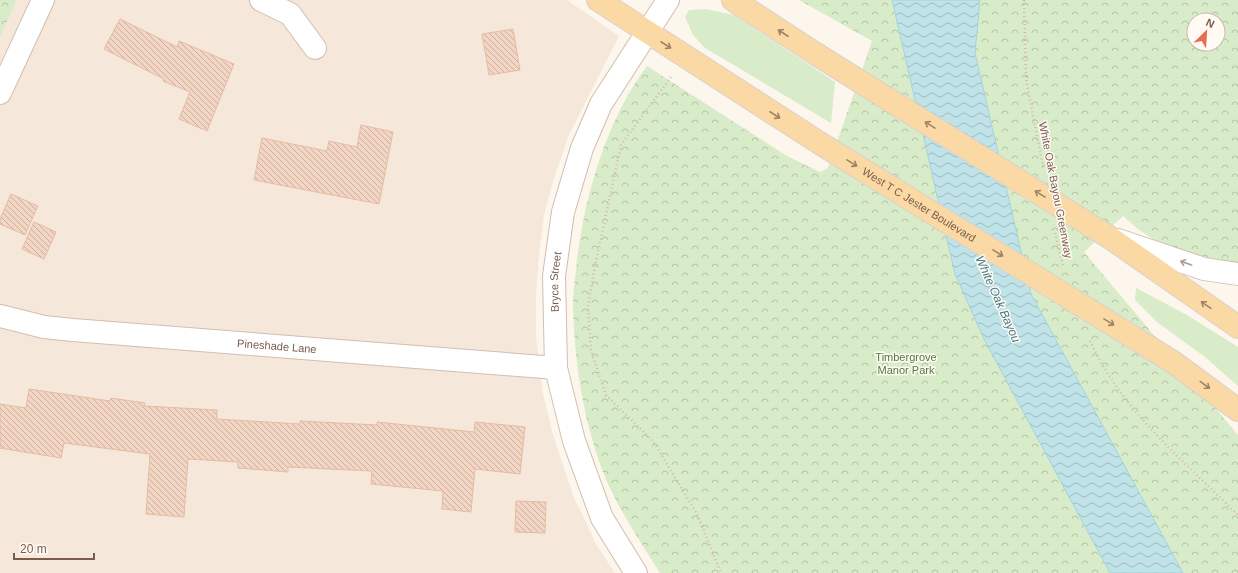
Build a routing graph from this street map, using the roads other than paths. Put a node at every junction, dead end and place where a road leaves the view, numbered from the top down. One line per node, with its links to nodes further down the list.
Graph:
1 (43, 0): 8 (street)
2 (261, 0): 7 (street)
3 (598, 0): 6 (main road, West T C Jester Boulevard)
4 (668, 0): 6 (street, Bryce Street)
5 (733, 0): 9 (main road, one-way to 5, bridge)
6 (647, 33): 13 (street, Bryce Street); 14 (main road, West T C Jester Boulevard, one-way to 14, bridge)
7 (315, 48)
8 (0, 93)
9 (1109, 237): 10 (street, one-way to 9); 12 (main road, one-way to 9)
10 (1238, 274)
11 (0, 316): 13 (street, Pineshade Lane)
12 (1238, 327)
13 (556, 368): 15 (street, Bryce Street)
14 (1238, 410)
15 (636, 573)

